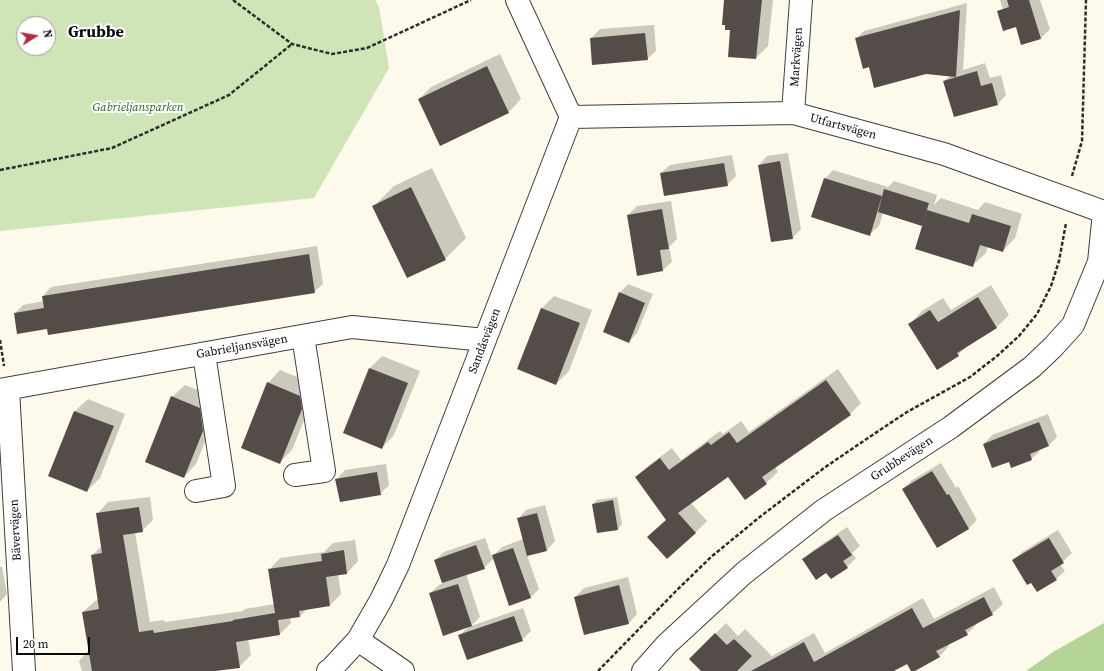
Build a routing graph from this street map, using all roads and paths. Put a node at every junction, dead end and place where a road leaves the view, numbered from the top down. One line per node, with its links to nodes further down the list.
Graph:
1 (233, 0): 6 (path)
2 (471, 0): 6 (path)
3 (517, 0): 8 (street)
4 (801, 0): 7 (street, Markvägen)
5 (1086, 0): 10 (path)
6 (292, 44): 9 (path)
7 (793, 113): 8 (street, Utfartsvägen); 10 (street, Utfartsvägen)
8 (571, 117): 13 (street, Sandåsvägen)
9 (0, 170)
10 (1068, 198): 11 (street, Utfartsvägen); 22 (path)
11 (1104, 212): 23 (street, Grubbevägen)
12 (303, 336): 13 (street, Gabrieljansvägen); 14 (street, Gabrieljansvägen); 16 (street)
13 (485, 340): 18 (street, Sandåsvägen)
14 (204, 354): 15 (street, Gabrieljansvägen); 17 (street)
15 (4, 390): 19 (street, Bävervägen)
16 (295, 475)
17 (196, 491)
18 (358, 640): 20 (street, Sandåsvägen); 21 (street)
19 (24, 671)
20 (328, 671)
21 (403, 671)
22 (598, 671)
23 (643, 671)

